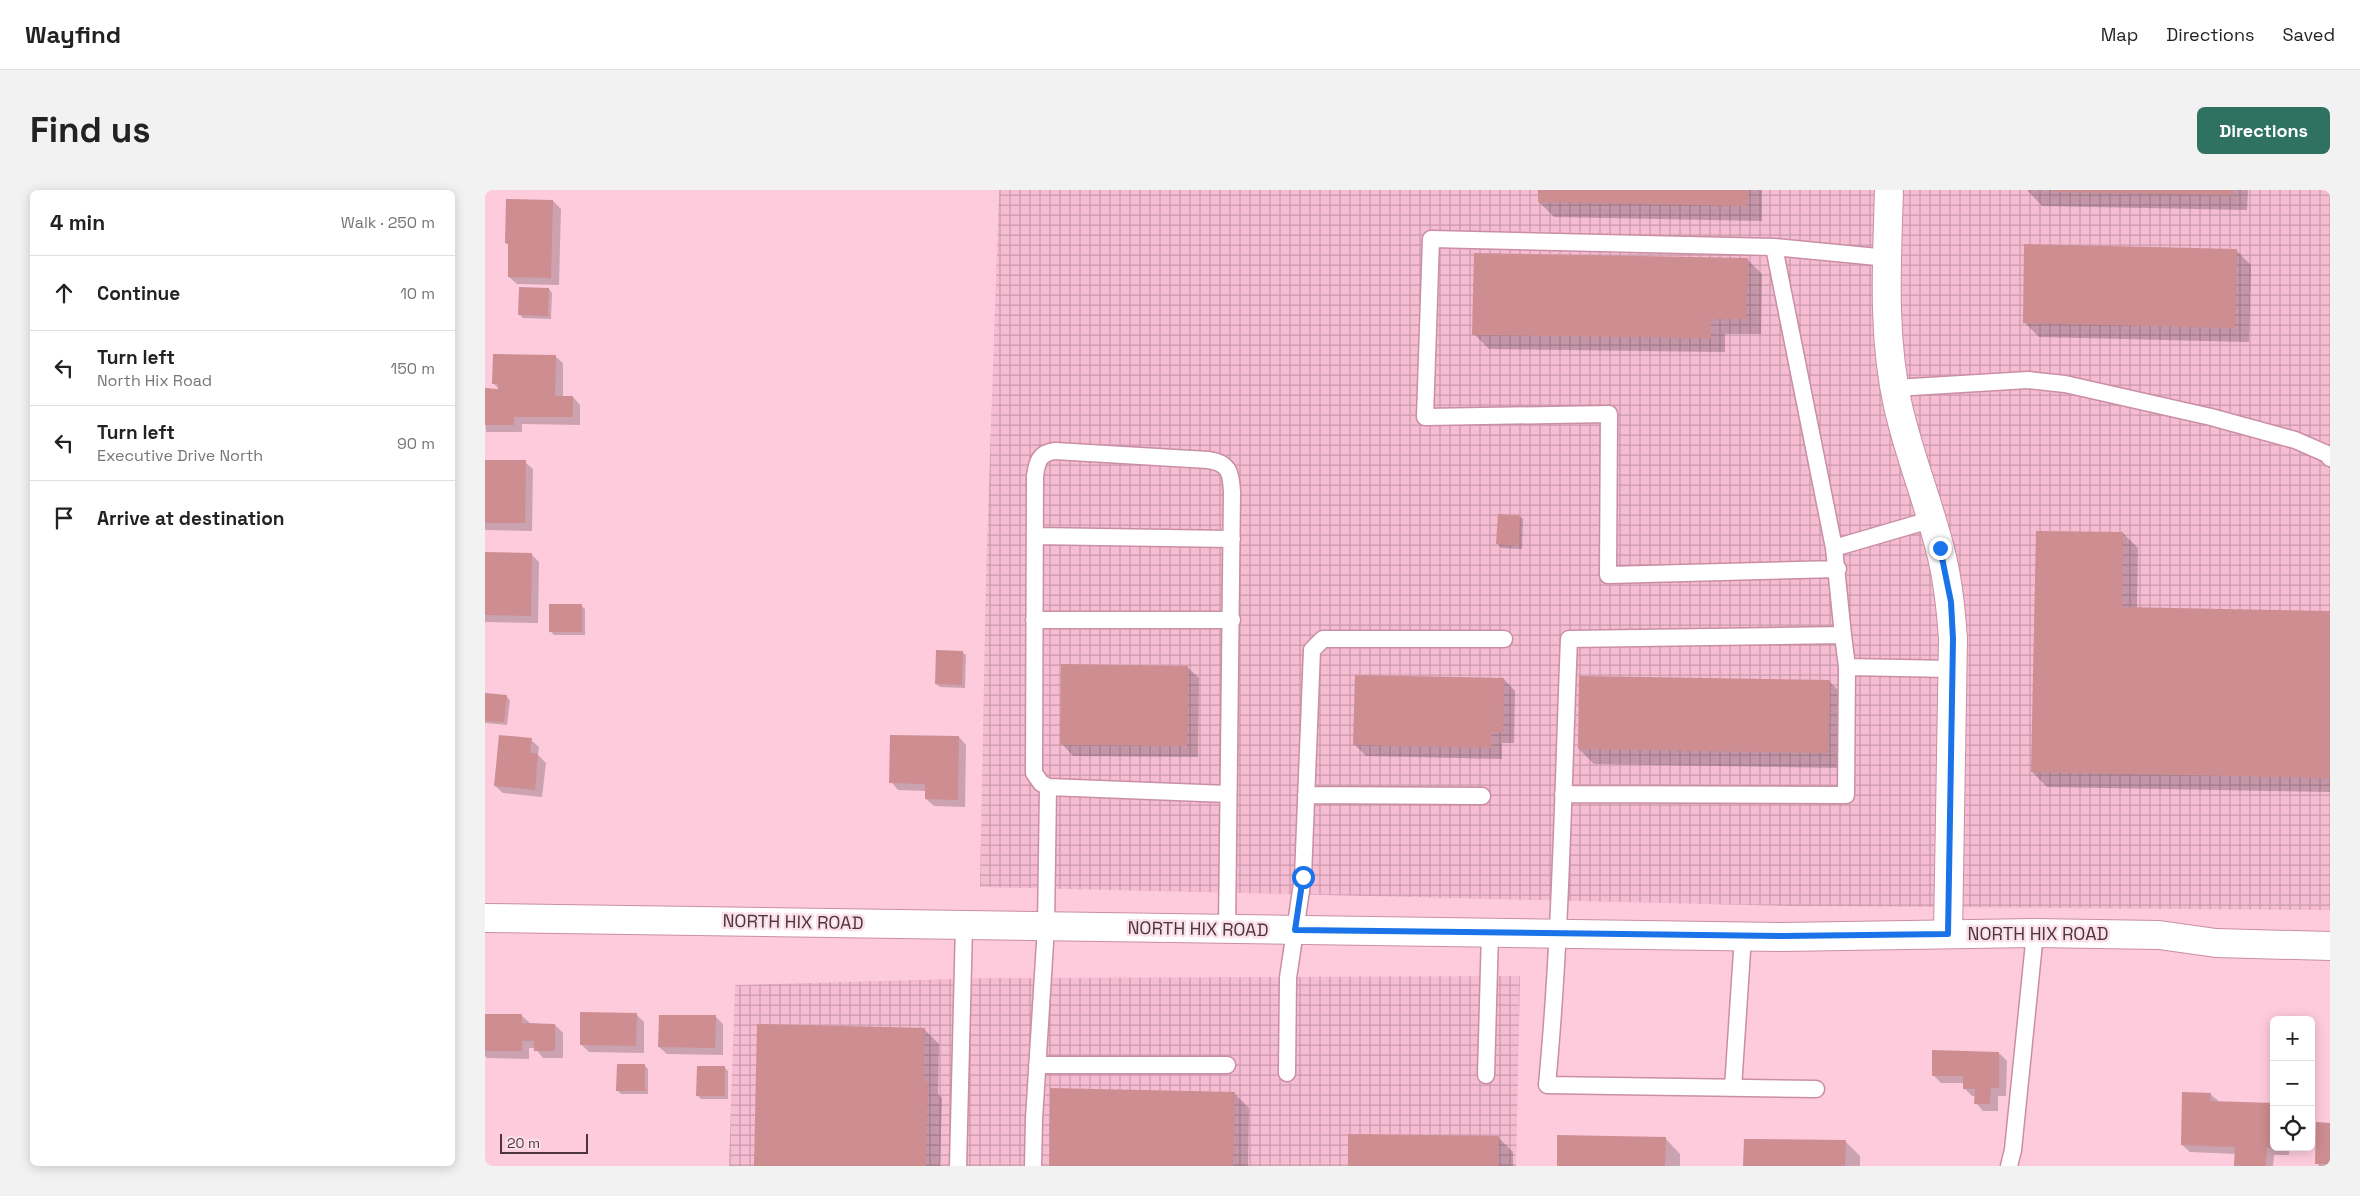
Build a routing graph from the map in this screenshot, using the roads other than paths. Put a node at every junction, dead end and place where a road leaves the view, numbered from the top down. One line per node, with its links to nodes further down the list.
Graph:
1 (1889, 190): 3 (street)
2 (1774, 247): 3 (lane); 9 (lane); 10 (lane)
3 (1887, 258): 4 (street)
4 (1895, 388): 5 (lane); 6 (street)
5 (2330, 458)
6 (1930, 520): 9 (lane); 16 (street)
7 (1035, 536): 8 (lane); 8 (lane); 11 (lane)
8 (1232, 539): 12 (lane)
9 (1834, 548): 10 (lane)
10 (1838, 569): 13 (lane)
11 (1034, 620): 12 (lane); 17 (lane)
12 (1231, 620): 18 (lane)
13 (1843, 636): 15 (lane); 19 (lane)
14 (1504, 639): 20 (lane)
15 (1847, 667): 16 (lane); 19 (lane)
16 (1952, 669): 30 (street)
17 (1048, 787): 18 (lane); 24 (lane)
18 (1228, 794): 25 (lane)
19 (1563, 794): 28 (lane)
20 (1306, 796): 21 (lane); 26 (lane)
21 (1482, 796)
22 (485, 918): 23 (street, NORTH HIX ROAD)
23 (964, 925): 24 (street, NORTH HIX ROAD); 39 (lane)
24 (1046, 927): 25 (street, NORTH HIX ROAD); 33 (lane)
25 (1227, 929): 26 (street, NORTH HIX ROAD)
26 (1295, 930): 27 (street, NORTH HIX ROAD); 35 (lane)
27 (1490, 932): 28 (street, NORTH HIX ROAD); 36 (lane)
28 (1558, 933): 31 (street, NORTH HIX ROAD); 37 (lane)
29 (2035, 933): 30 (street, NORTH HIX ROAD); 32 (street, NORTH HIX ROAD); 41 (lane)
30 (1948, 934): 31 (street, NORTH HIX ROAD)
31 (1743, 936): 37 (lane)
32 (2330, 946)
33 (1037, 1065): 34 (lane); 40 (lane)
34 (1227, 1065)
35 (1287, 1074)
36 (1486, 1075)
37 (1733, 1088): 38 (lane)
38 (1816, 1089)
39 (958, 1166)
40 (1033, 1166)
41 (2009, 1166)

